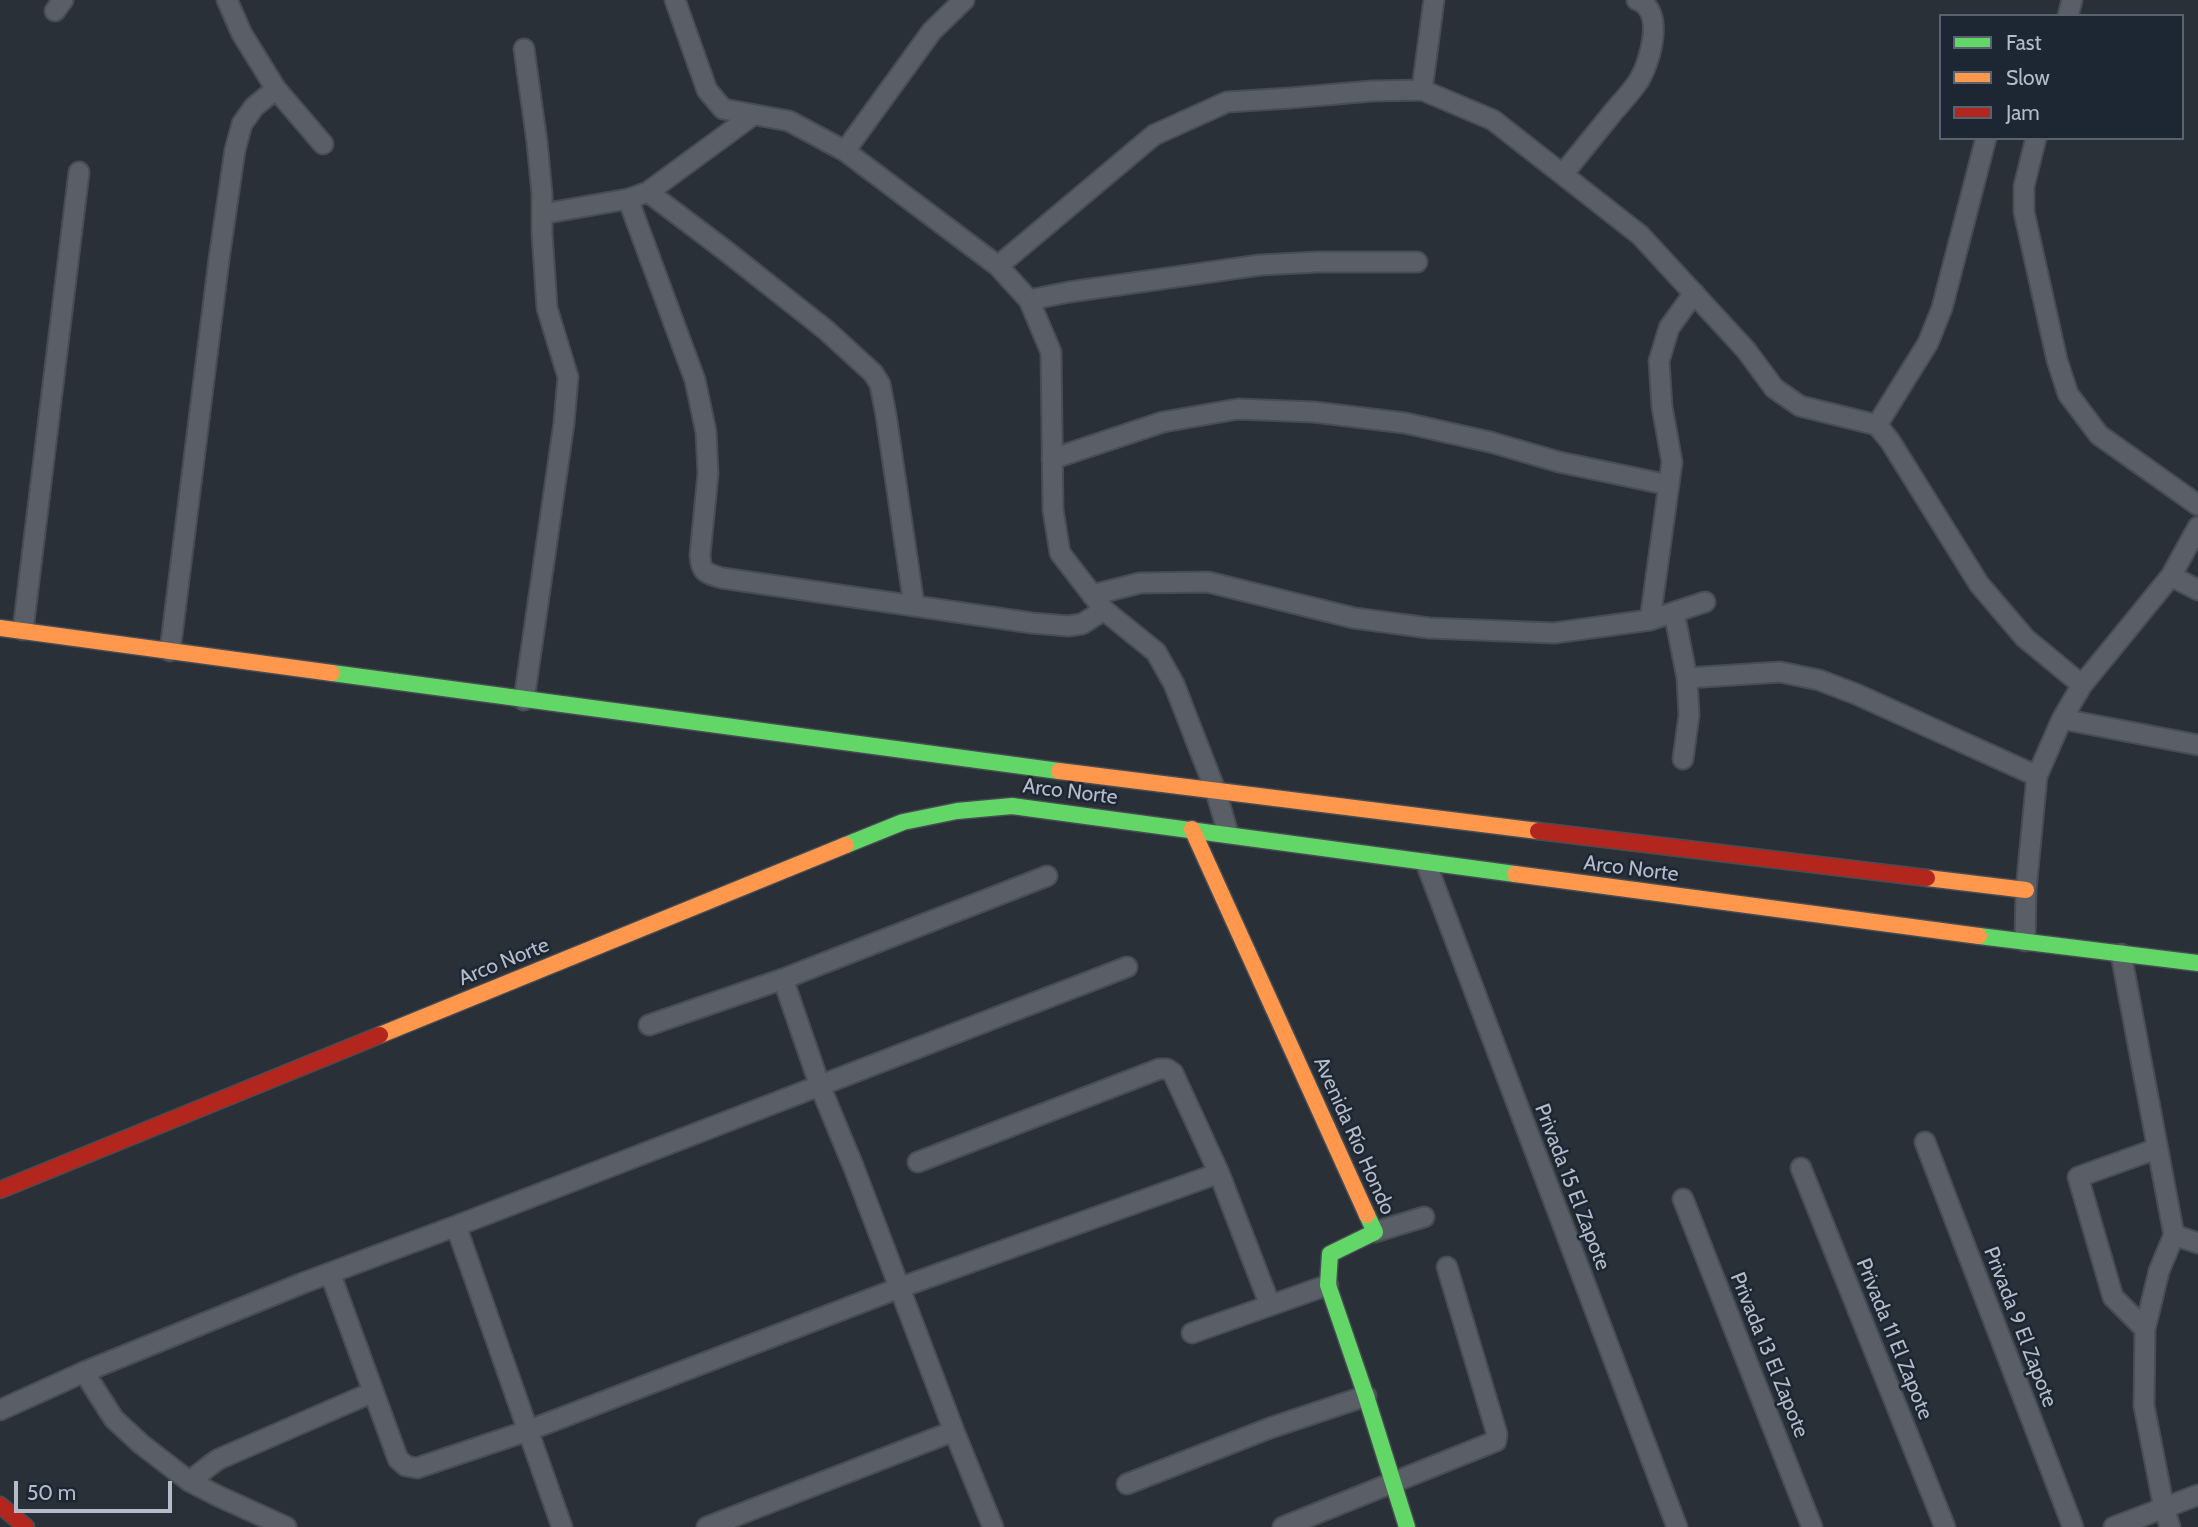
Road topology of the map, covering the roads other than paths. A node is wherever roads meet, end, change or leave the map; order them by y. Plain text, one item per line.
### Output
1 (227, 0) edge
2 (675, 0) edge
3 (964, 0) edge
4 (1434, 0) edge
5 (1637, 0) edge
6 (524, 49) dead end
7 (276, 89) junction
8 (1422, 90) junction
9 (753, 115) junction
10 (1985, 140) edge
11 (2036, 140) edge
12 (323, 144) dead end
13 (845, 151) junction
14 (79, 172) dead end
15 (1563, 174) junction
16 (648, 192) junction
17 (628, 199) junction
18 (542, 214) junction
19 (1417, 262) dead end
20 (998, 266) junction
21 (1694, 293) junction
22 (1029, 300) junction
23 (1877, 425) junction
24 (1052, 459) junction
25 (1669, 485) junction
26 (2198, 505) edge
27 (2198, 527) edge
28 (2171, 576) junction
29 (2198, 590) edge
30 (1705, 602) dead end
31 (1098, 603) junction
32 (914, 605) junction
33 (1674, 612) junction
34 (1650, 620) junction
35 (0, 628) edge
36 (23, 630) junction
37 (170, 651) junction
38 (1687, 678) junction
39 (2082, 685) junction
40 (524, 699) junction
41 (2062, 719) junction
42 (2198, 745) edge
43 (1682, 759) dead end
44 (2037, 776) junction
45 (1216, 792) junction
46 (1192, 829) junction
47 (1228, 833) junction
48 (1426, 863) junction
49 (1047, 876) dead end
50 (2026, 890) junction
51 (2025, 941) junction
52 (2121, 954) junction
53 (2198, 963) edge
54 (1127, 967) dead end
55 (783, 979) junction
56 (649, 1025) dead end
57 (820, 1086) junction
58 (1924, 1143) dead end
59 (2156, 1149) junction
60 (918, 1162) dead end
61 (1801, 1168) dead end
62 (1219, 1173) junction
63 (0, 1190) edge
64 (1683, 1199) dead end
65 (1424, 1217) dead end
66 (456, 1226) junction
67 (1375, 1233) junction
68 (2174, 1235) junction
69 (2198, 1243) edge
70 (1447, 1267) dead end
71 (330, 1273) junction
72 (1328, 1285) junction
73 (899, 1288) junction
74 (1270, 1305) junction
75 (2145, 1329) junction
76 (1192, 1333) dead end
77 (83, 1372) junction
78 (373, 1392) junction
79 (1366, 1395) junction
80 (0, 1410) edge
81 (527, 1431) junction
82 (954, 1431) junction
83 (189, 1481) junction
84 (1126, 1484) dead end
85 (1392, 1484) junction
86 (2198, 1495) edge
87 (0, 1505) edge
88 (2164, 1507) junction
89 (26, 1527) edge
90 (286, 1527) edge
91 (562, 1527) edge
92 (707, 1527) edge
93 (993, 1527) edge
94 (1283, 1527) edge
95 (1407, 1527) edge
96 (1677, 1527) edge
97 (1812, 1527) edge
98 (1945, 1527) edge
99 (2073, 1527) edge
100 (2114, 1527) edge
101 (2170, 1527) edge

1 - 7 street
2 - 9 street
3 - 13 street
4 - 8 street
5 - 15 street
6 - 18 street
7 - 12 street
7 - 37 street
8 - 15 street
8 - 20 street
9 - 13 street
9 - 16 street
10 - 23 street
11 - 26 street
13 - 20 street
14 - 36 street
15 - 21 street
16 - 17 street
16 - 32 street
17 - 18 street
17 - 32 street
18 - 40 street
19 - 22 street
20 - 22 street
21 - 23 street
21 - 25 street
22 - 24 street
23 - 39 street
24 - 25 street
24 - 31 street
25 - 34 street
27 - 28 street
28 - 29 street
28 - 39 street
30 - 33 street
31 - 32 street
31 - 34 street
31 - 45 street
33 - 34 street
33 - 38 street
35 - 36 main road
36 - 37 main road
37 - 40 main road
38 - 43 street
38 - 44 street
39 - 41 street
40 - 45 main road
41 - 42 street
41 - 44 street
44 - 50 street
45 - 47 street
45 - 50 main road
46 - 47 main road, Arco Norte
46 - 63 main road, Arco Norte
46 - 67 main road, Avenida Río Hondo
47 - 48 main road, Arco Norte
48 - 51 main road, Arco Norte
48 - 96 street, Privada 15 El Zapote
49 - 55 street
50 - 51 street
51 - 52 main road, Arco Norte
52 - 53 main road, Arco Norte
52 - 59 street
54 - 57 street
55 - 56 street
55 - 57 street
57 - 66 street
57 - 73 street
58 - 99 street, Privada 9 El Zapote
59 - 68 street
59 - 75 street
60 - 62 street
61 - 98 street, Privada 11 El Zapote
62 - 73 street
62 - 74 street
64 - 97 street, Privada 13 El Zapote
65 - 67 street
66 - 71 street
66 - 81 street
67 - 72 main road, Avenida Río Hondo
68 - 69 street
68 - 75 street
70 - 85 street
71 - 77 street
71 - 78 street
72 - 74 street
72 - 79 main road, Avenida Río Hondo
73 - 81 street
73 - 82 street
74 - 76 street
75 - 88 street
77 - 80 street
77 - 83 street
78 - 81 street
78 - 83 street
79 - 84 street
79 - 85 main road, Avenida Río Hondo
81 - 91 street
82 - 92 street
82 - 93 street
83 - 90 street
85 - 94 street
85 - 95 main road, Avenida Río Hondo
86 - 88 street
87 - 89 main road
88 - 100 street
88 - 101 street

